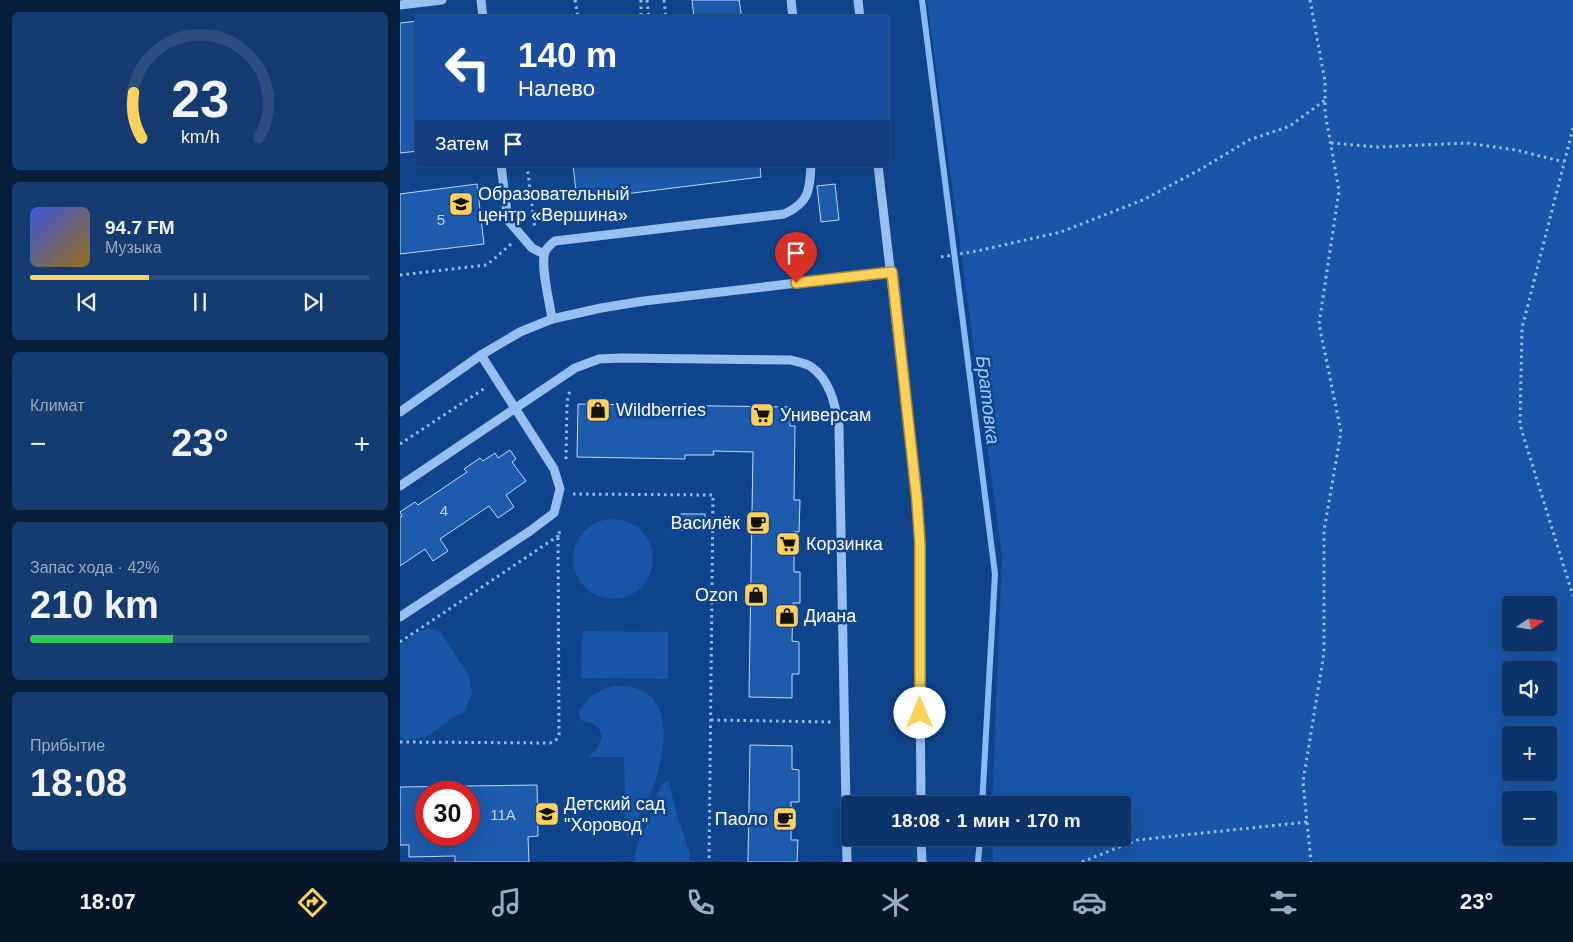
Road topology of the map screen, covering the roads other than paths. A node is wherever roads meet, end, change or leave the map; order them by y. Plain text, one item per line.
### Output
1 (442, 0) edge
2 (481, 0) edge
3 (791, 0) edge
4 (858, 0) edge
5 (400, 5) edge
6 (483, 15) edge
7 (793, 15) edge
8 (860, 15) edge
9 (501, 167) edge
10 (811, 167) edge
11 (878, 167) edge
12 (542, 252) junction
13 (892, 272) junction
14 (552, 319) junction
15 (481, 355) junction
16 (515, 408) junction
17 (400, 412) edge
18 (400, 486) edge
19 (400, 617) edge
20 (921, 796) edge
21 (922, 846) edge
22 (847, 862) edge
23 (922, 862) edge

1 - 5 street
2 - 6 street
3 - 7 street
4 - 8 street
9 - 12 street
10 - 12 street
11 - 13 street
12 - 14 street
13 - 14 street
13 - 20 street
14 - 15 street
15 - 16 street
15 - 17 street
16 - 18 street
16 - 19 street
16 - 22 street
21 - 23 street

